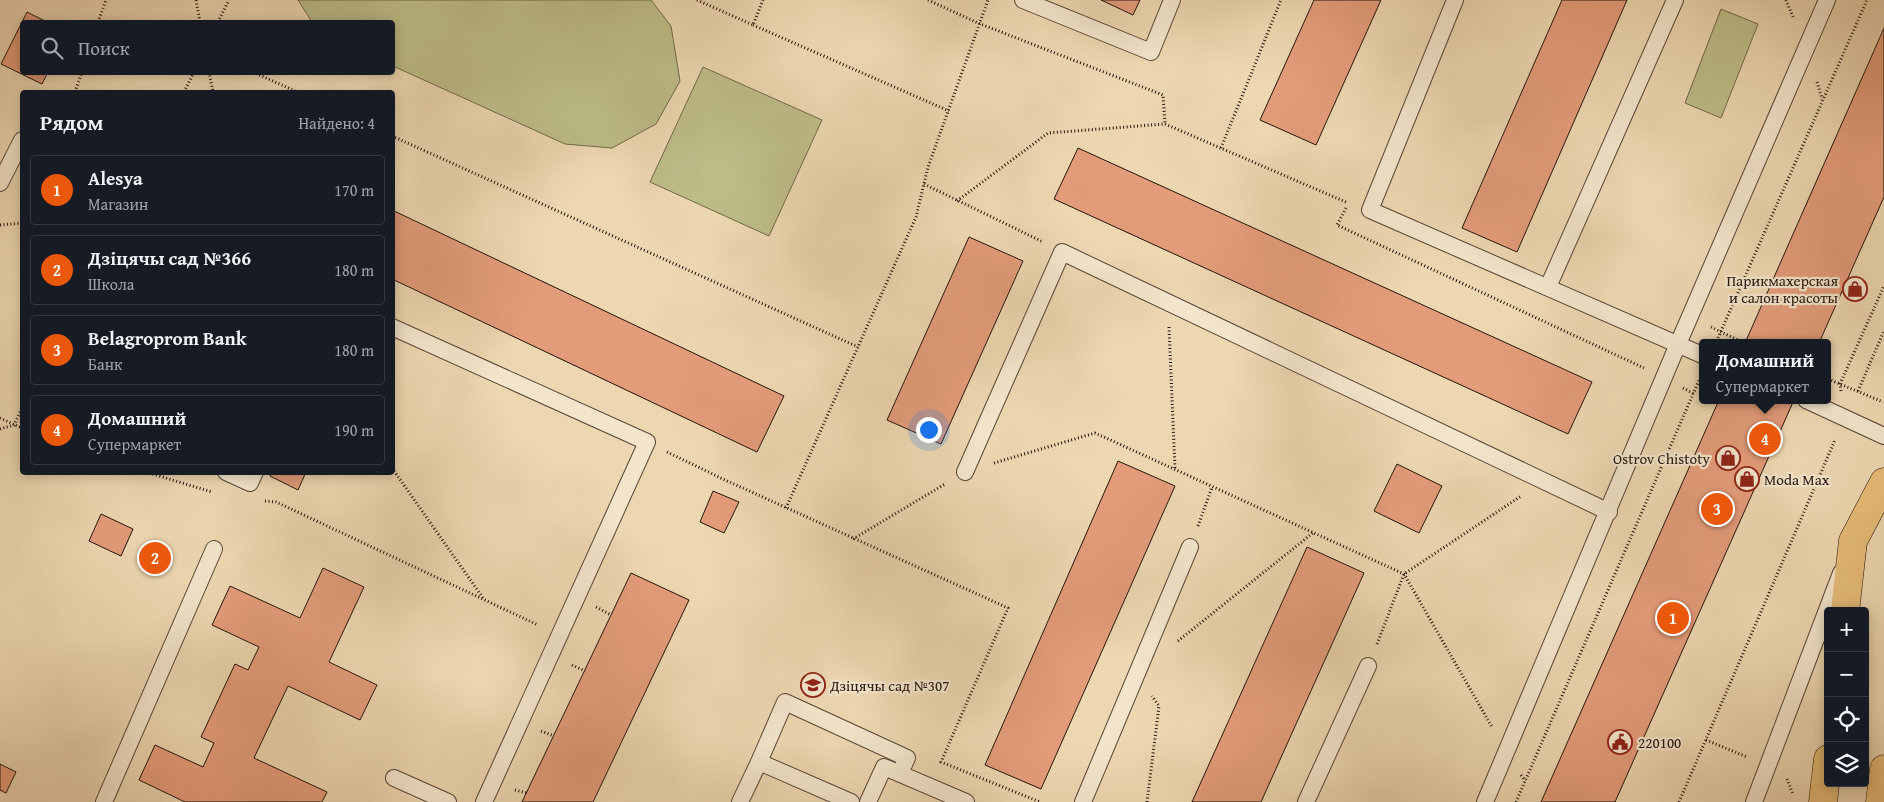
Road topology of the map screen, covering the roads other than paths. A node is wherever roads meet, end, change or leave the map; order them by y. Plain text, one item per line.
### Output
1 (1023, 0) edge
2 (1172, 0) edge
3 (1455, 0) edge
4 (1675, 0) edge
5 (1827, 0) edge
6 (20, 144) edge
7 (0, 183) edge
8 (1548, 287) junction
9 (395, 328) edge
10 (1678, 344) junction
11 (1699, 354) edge
12 (1815, 404) edge
13 (1884, 436) edge
14 (965, 472) road end
15 (233, 475) edge
16 (254, 475) edge
17 (1884, 482) edge
18 (1609, 512) junction
19 (1854, 540) junction
20 (1190, 548) road end
21 (214, 549) dead end
22 (1846, 607) edge
23 (1368, 666) road end
24 (759, 762) junction
25 (1884, 769) edge
26 (900, 773) junction
27 (394, 778) dead end
28 (1825, 787) edge
29 (104, 802) edge
30 (448, 802) edge
31 (484, 802) edge
32 (740, 802) edge
33 (851, 802) edge
34 (868, 802) edge
35 (966, 802) edge
36 (1083, 802) edge
37 (1306, 802) edge
38 (1485, 802) edge
39 (1754, 802) edge
40 (1823, 802) edge
41 (1880, 802) edge

1 - 2 lane
3 - 8 lane
4 - 8 lane
5 - 10 lane
6 - 7 lane
8 - 10 lane
9 - 31 lane
10 - 11 lane
10 - 18 lane
12 - 13 lane
14 - 18 lane
15 - 16 lane
17 - 19 main road
18 - 38 lane
19 - 22 main road
19 - 39 lane
20 - 36 lane
21 - 29 lane
23 - 37 lane
24 - 26 lane
24 - 32 lane
24 - 33 lane
25 - 41 main road
26 - 34 lane
26 - 35 lane
27 - 30 lane
28 - 40 main road

